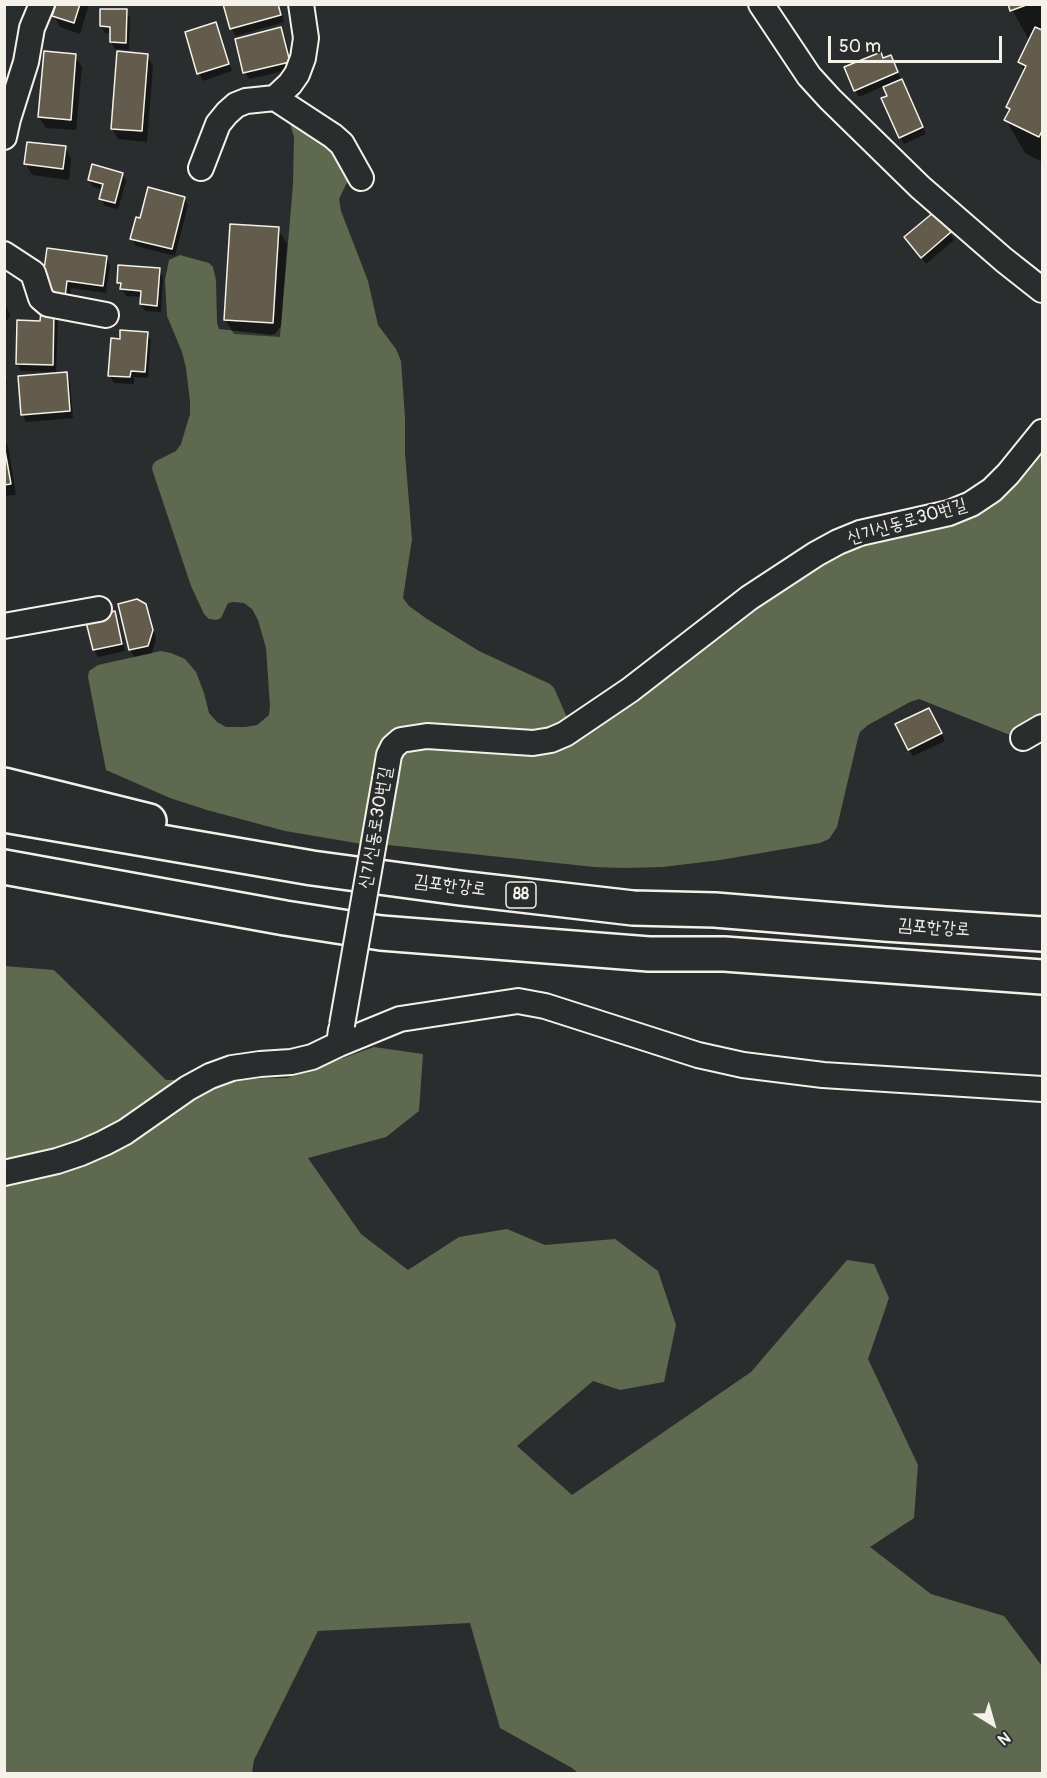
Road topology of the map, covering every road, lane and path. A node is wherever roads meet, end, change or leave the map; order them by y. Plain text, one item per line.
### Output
1 (42, 4) edge
2 (301, 4) edge
3 (761, 4) edge
4 (275, 98) junction
5 (4, 137) edge
6 (201, 168) dead end
7 (361, 178) dead end
8 (4, 254) edge
9 (1042, 290) edge
10 (106, 315) dead end
11 (1042, 432) edge
12 (99, 609) dead end
13 (4, 626) edge
14 (4, 785) edge
15 (4, 815) edge
16 (4, 867) edge
17 (312, 868) junction
18 (4, 889) edge
19 (122, 889) junction
20 (1042, 934) edge
21 (1042, 977) edge
22 (340, 1034) junction
23 (1042, 1089) edge
24 (4, 1173) edge

1 - 5 lane
2 - 4 lane
3 - 9 lane
4 - 6 lane
4 - 7 lane
8 - 10 lane
11 - 22 lane, 신기신동로30번길, bridge
12 - 13 lane
14 - 17 highway
15 - 17 highway, 김포한강로 / 88
16 - 19 highway
17 - 20 highway, 김포한강로 / 88
18 - 19 highway
19 - 21 highway
22 - 23 lane
22 - 24 lane

